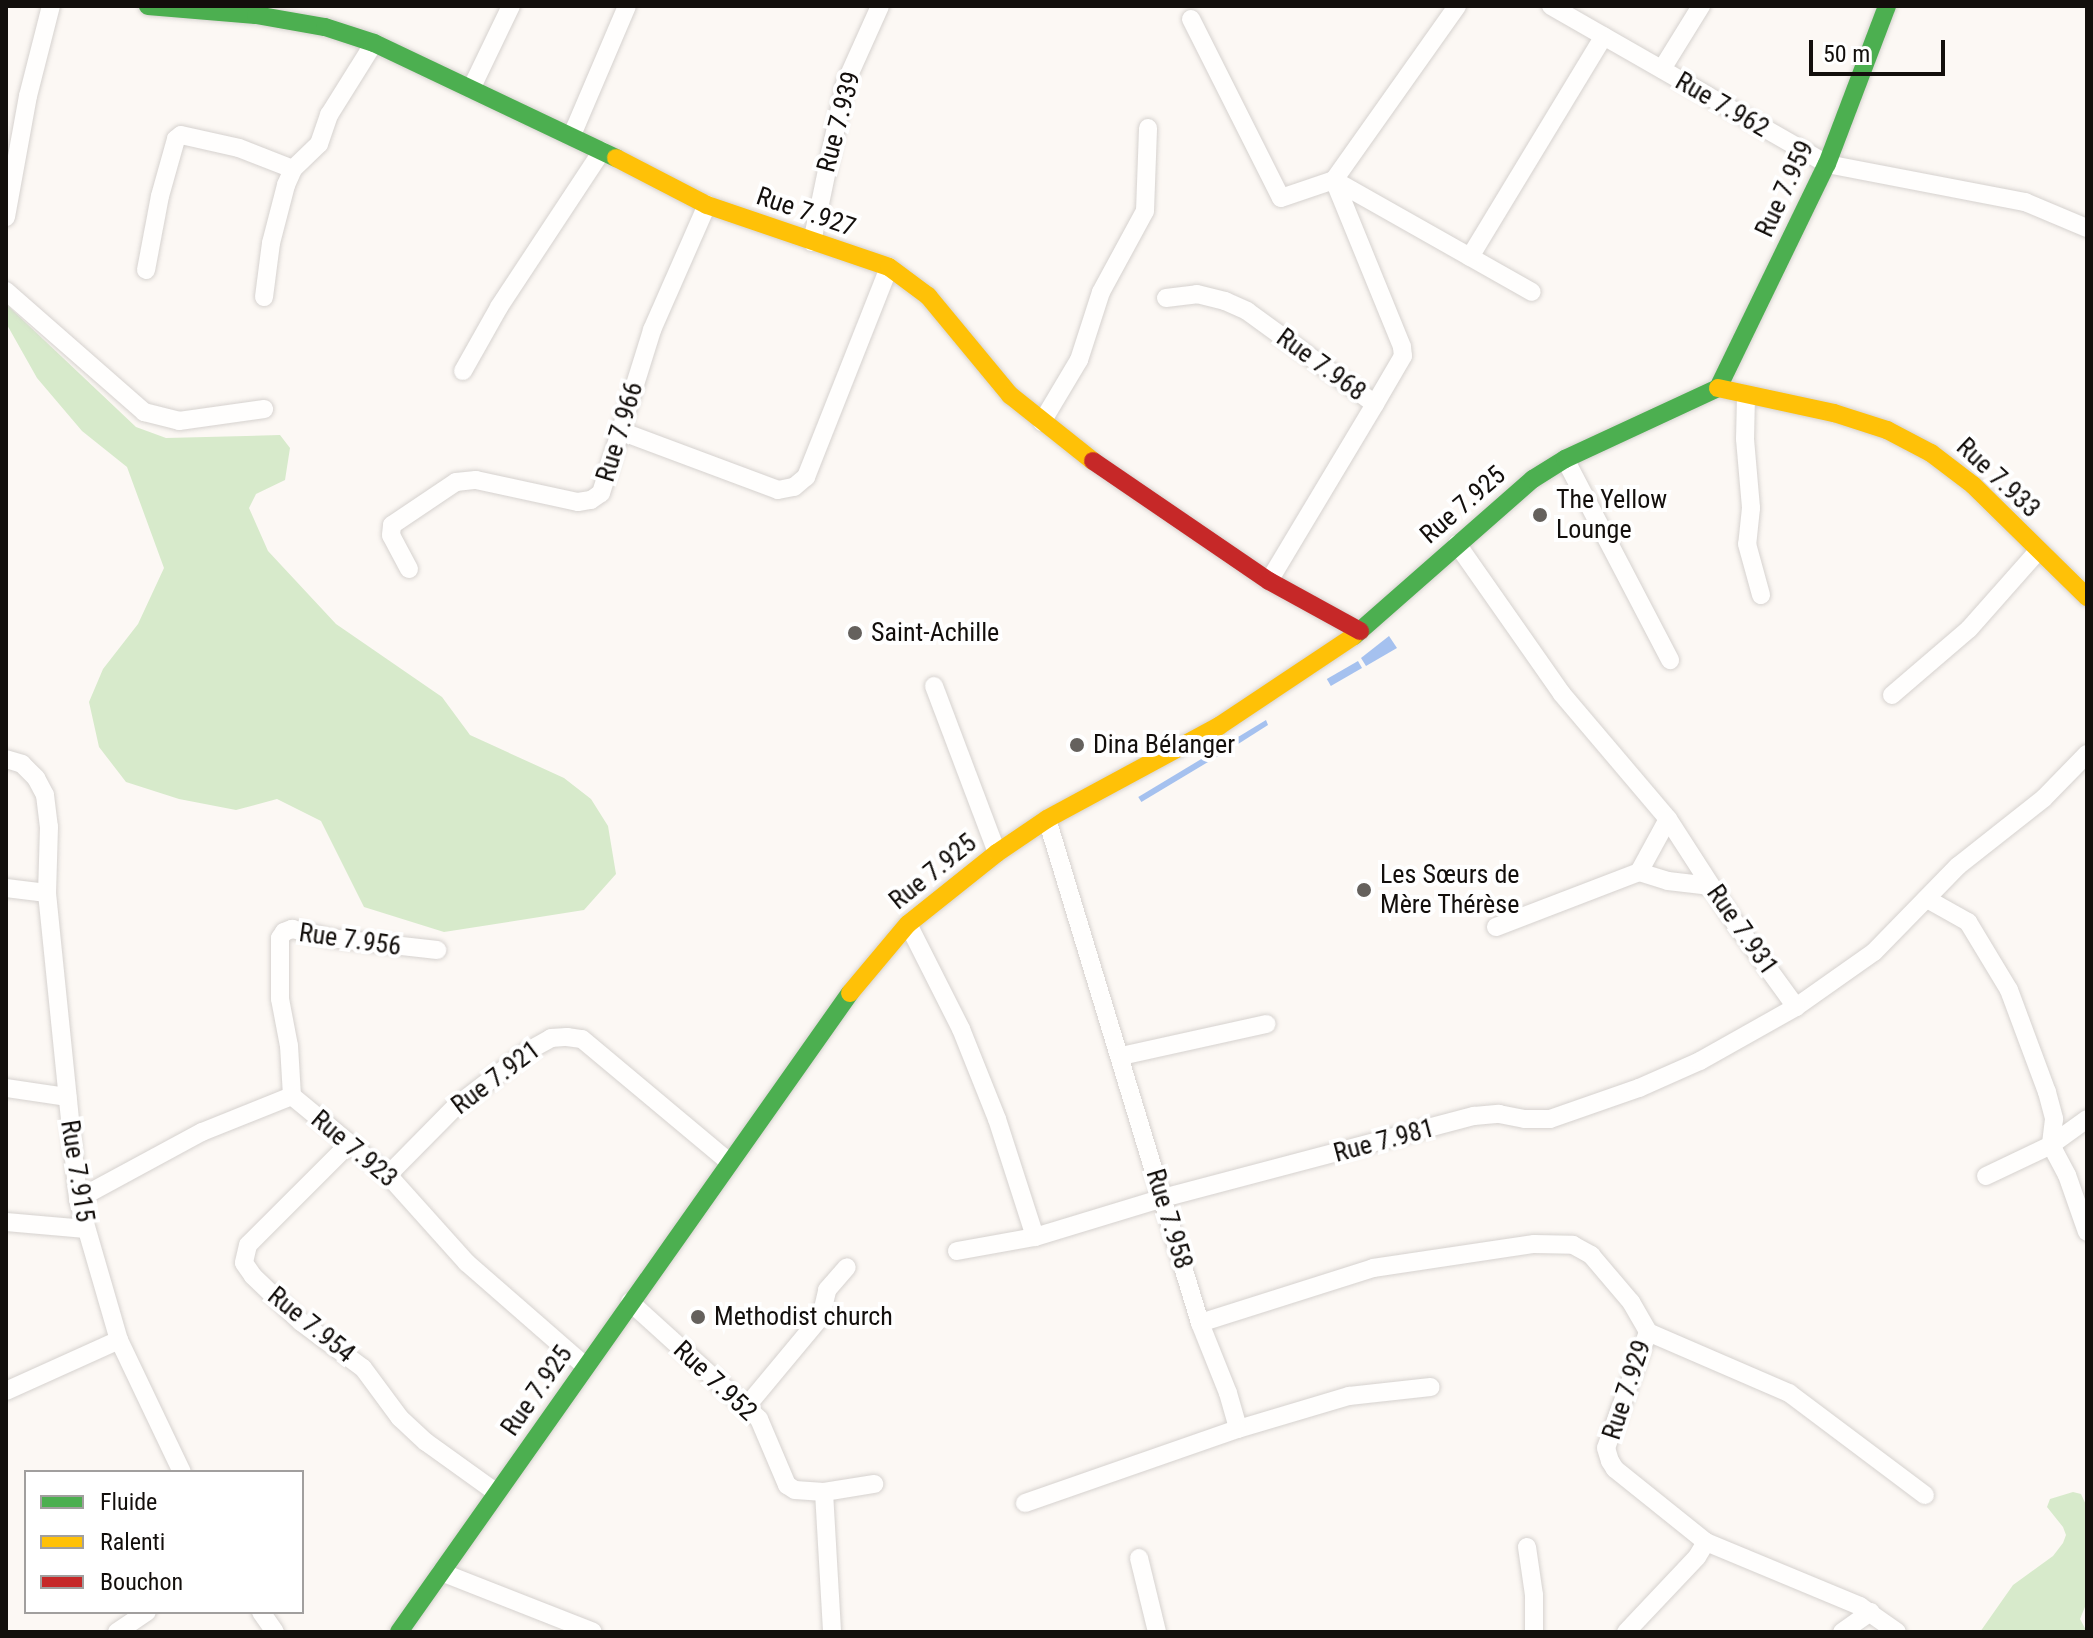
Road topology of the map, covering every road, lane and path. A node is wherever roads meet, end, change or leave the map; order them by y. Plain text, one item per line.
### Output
1 (51, 6) edge
2 (148, 6) edge
3 (511, 6) edge
4 (627, 6) edge
5 (880, 6) edge
6 (1457, 6) edge
7 (1551, 6) edge
8 (1701, 6) edge
9 (1887, 6) edge
10 (258, 11) edge
11 (1191, 19) dead end
12 (1604, 36) junction
13 (374, 43) junction
14 (1662, 69) junction
15 (471, 89) junction
16 (1148, 128) dead end
17 (572, 135) junction
18 (602, 151) junction
19 (1827, 164) junction
20 (293, 169) junction
21 (1334, 180) junction
22 (707, 205) junction
23 (6, 217) edge
24 (2087, 228) edge
25 (812, 242) junction
26 (1470, 257) junction
27 (889, 267) junction
28 (146, 270) dead end
29 (6, 291) edge
30 (1532, 292) dead end
31 (264, 297) dead end
32 (1166, 298) dead end
33 (463, 371) dead end
34 (1718, 388) junction
35 (1746, 396) junction
36 (1375, 404) junction
37 (264, 409) dead end
38 (1042, 422) junction
39 (623, 432) junction
40 (1565, 459) junction
41 (1457, 544) junction
42 (2038, 551) junction
43 (409, 569) dead end
44 (1269, 581) junction
45 (1761, 595) dead end
46 (2087, 597) edge
47 (1360, 631) junction
48 (1670, 660) dead end
49 (934, 686) dead end
50 (1892, 695) dead end
51 (2087, 754) edge
52 (6, 759) edge
53 (1047, 819) junction
54 (1668, 819) junction
55 (997, 853) junction
56 (1639, 872) junction
57 (1711, 886) junction
58 (6, 888) edge
59 (47, 893) junction
60 (1927, 899) junction
61 (908, 924) junction
62 (1496, 927) dead end
63 (437, 950) dead end
64 (1796, 1007) junction
65 (1267, 1024) dead end
66 (1121, 1056) junction
67 (6, 1088) edge
68 (292, 1096) junction
69 (67, 1097) junction
70 (2087, 1119) edge
71 (348, 1145) junction
72 (2051, 1145) junction
73 (728, 1161) junction
74 (388, 1175) junction
75 (1986, 1176) dead end
76 (1163, 1198) junction
77 (78, 1199) junction
78 (6, 1222) edge
79 (86, 1229) junction
80 (2087, 1232) edge
81 (1035, 1237) junction
82 (957, 1251) dead end
83 (847, 1267) dead end
84 (630, 1302) junction
85 (1200, 1323) junction
86 (1648, 1332) junction
87 (119, 1340) junction
88 (585, 1366) junction
89 (1431, 1387) dead end
90 (6, 1391) edge
91 (746, 1407) junction
92 (1238, 1429) junction
93 (181, 1470) edge
94 (874, 1484) dead end
95 (824, 1492) junction
96 (497, 1493) junction
97 (1925, 1495) dead end
98 (1025, 1503) dead end
99 (1706, 1542) junction
100 (1527, 1547) dead end
101 (1139, 1558) dead end
102 (441, 1572) junction
103 (1871, 1612) junction
104 (144, 1614) edge
105 (262, 1614) edge
106 (117, 1632) edge
107 (275, 1632) edge
108 (399, 1632) edge
109 (593, 1632) edge
110 (832, 1632) edge
111 (1157, 1632) edge
112 (1534, 1632) edge
113 (1626, 1632) edge
114 (1842, 1632) edge
115 (1897, 1632) edge

1 - 23 street
2 - 10 street, Rue 7.927
3 - 15 street
4 - 17 street
5 - 25 street, Rue 7.939
6 - 21 street
7 - 12 street, Rue 7.962
8 - 14 street
9 - 19 street, Rue 7.959
10 - 13 street, Rue 7.927
11 - 21 street
12 - 14 street, Rue 7.962
12 - 26 street
13 - 15 street, Rue 7.927
13 - 20 street
14 - 19 street, Rue 7.962
15 - 17 street, Rue 7.927
16 - 38 street
17 - 18 street, Rue 7.927
18 - 22 street, Rue 7.927
18 - 33 street
19 - 24 street, Rue 7.962
19 - 34 street, Rue 7.959
20 - 28 street
20 - 31 street
21 - 26 street
21 - 36 street
22 - 25 street, Rue 7.927
22 - 39 street, Rue 7.966
25 - 27 street, Rue 7.927
26 - 30 street
27 - 38 street, Rue 7.927
27 - 39 street
29 - 37 street
32 - 36 street, Rue 7.968
34 - 35 street, Rue 7.933
34 - 40 street, Rue 7.925
35 - 42 street, Rue 7.933
35 - 45 street
36 - 44 street, Rue 7.968
38 - 44 street, Rue 7.927
39 - 43 street, Rue 7.966
40 - 41 street, Rue 7.925
40 - 48 street
41 - 47 street, Rue 7.925
41 - 54 street, Rue 7.931
42 - 46 street, Rue 7.933
42 - 50 street
44 - 47 street, Rue 7.927
47 - 53 street, Rue 7.925
49 - 55 street
51 - 60 street
52 - 59 street, Rue 7.915
53 - 55 street, Rue 7.925
53 - 66 street, Rue 7.958
54 - 56 street
54 - 57 street, Rue 7.931
55 - 61 street, Rue 7.925
56 - 57 street
56 - 62 street
57 - 64 street, Rue 7.931
58 - 59 street
59 - 69 street, Rue 7.915
60 - 64 street
60 - 72 street
61 - 73 street, Rue 7.925
61 - 81 street
63 - 68 street, Rue 7.956
64 - 76 street, Rue 7.981
65 - 66 street
66 - 76 street, Rue 7.958
67 - 69 street
68 - 71 street, Rue 7.923
68 - 77 street, Rue 7.923
69 - 77 street, Rue 7.915
70 - 72 street
71 - 74 street, Rue 7.923
71 - 96 street, Rue 7.954
72 - 75 street
72 - 80 street
73 - 74 street, Rue 7.921
73 - 84 street, Rue 7.925
74 - 88 street, Rue 7.923
76 - 81 street, Rue 7.981
76 - 85 street, Rue 7.958
77 - 79 street, Rue 7.915
78 - 79 street
79 - 87 street, Rue 7.915
81 - 82 street, Rue 7.981
83 - 91 street
84 - 88 street, Rue 7.925
84 - 91 street, Rue 7.952
85 - 86 street, Rue 7.929
85 - 92 street, Rue 7.958
86 - 97 street
86 - 99 street, Rue 7.929
87 - 90 street
87 - 93 street, Rue 7.915
88 - 96 street, Rue 7.925
89 - 92 street
91 - 95 street, Rue 7.952
92 - 98 street
94 - 95 street
95 - 110 street
96 - 102 street, Rue 7.925
99 - 103 street, Rue 7.929
99 - 113 street
100 - 112 street
101 - 111 street
102 - 108 street, Rue 7.925
102 - 109 street
103 - 114 street
103 - 115 street, Rue 7.929
104 - 106 street
105 - 107 street

